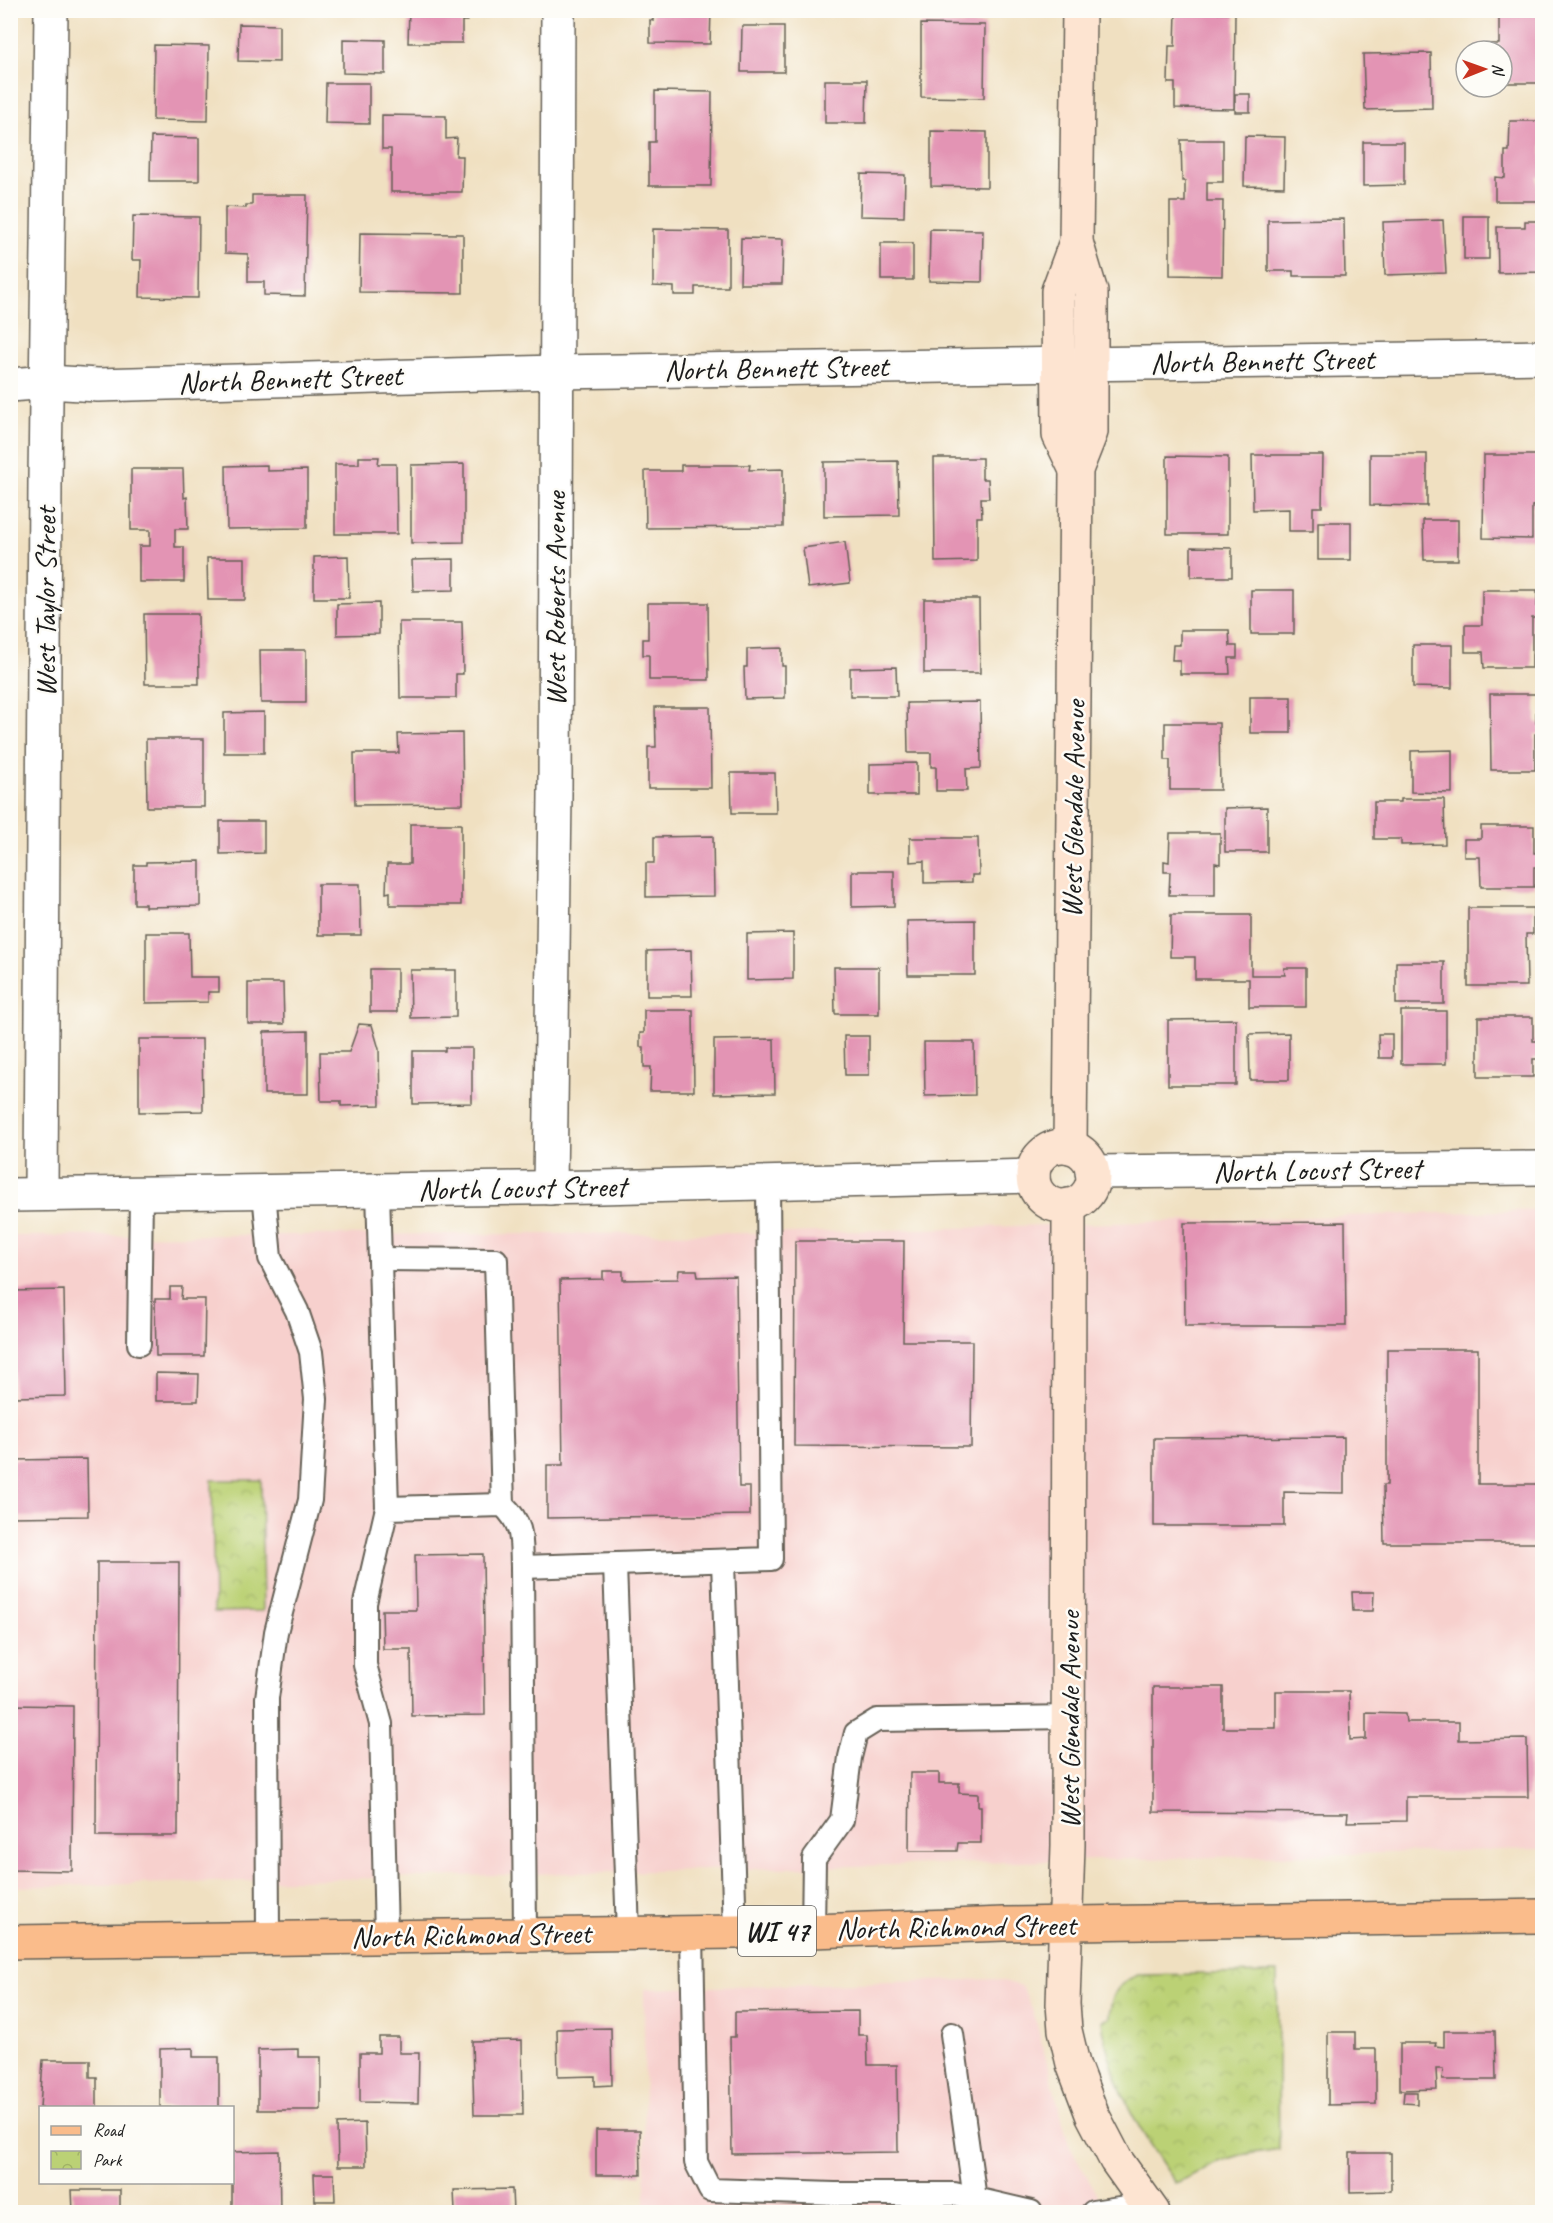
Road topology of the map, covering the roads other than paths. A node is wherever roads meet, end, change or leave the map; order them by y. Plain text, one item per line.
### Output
1 (51, 10) edge
2 (558, 10) edge
3 (1079, 10) edge
4 (1076, 242) junction
5 (1542, 357) edge
6 (1059, 363) junction
7 (1091, 364) junction
8 (555, 372) junction
9 (48, 382) junction
10 (10, 385) edge
11 (1076, 470) junction
12 (1070, 1147) junction
13 (1542, 1168) edge
14 (1092, 1172) junction
15 (1033, 1176) junction
16 (768, 1184) junction
17 (550, 1188) junction
18 (378, 1190) junction
19 (264, 1192) junction
20 (141, 1194) junction
21 (26, 1195) edge
22 (1069, 1205) junction
23 (380, 1259) junction
24 (139, 1344) dead end
25 (503, 1505) junction
26 (387, 1508) junction
27 (723, 1561) junction
28 (615, 1565) junction
29 (522, 1566) junction
30 (1069, 1717) junction
31 (1542, 1916) edge
32 (1065, 1924) junction
33 (813, 1931) junction
34 (692, 1932) junction
35 (735, 1932) junction
36 (628, 1933) junction
37 (525, 1934) junction
38 (386, 1936) junction
39 (268, 1938) junction
40 (10, 1942) edge
41 (952, 2034) dead end
42 (975, 2199) junction
43 (1150, 2208) edge
44 (1031, 2212) edge
45 (1093, 2212) edge

1 - 9 street, West Taylor Street
2 - 8 street, West Roberts Avenue
3 - 4 street, West Glendale Avenue
4 - 6 street, West Glendale Avenue
4 - 7 street, West Glendale Avenue
5 - 7 street, North Bennett Street
6 - 7 street, North Bennett Street
6 - 8 street, North Bennett Street
6 - 11 street, West Glendale Avenue
7 - 11 street, West Glendale Avenue
8 - 9 street, North Bennett Street
8 - 17 street, West Roberts Avenue
9 - 10 street, North Bennett Street
9 - 21 street, West Taylor Street
11 - 12 street, West Glendale Avenue
12 - 14 street
12 - 15 street
13 - 14 street, North Locust Street
14 - 22 street
15 - 16 street, North Locust Street
15 - 22 street
16 - 17 street, North Locust Street
16 - 27 lane
17 - 18 street, North Locust Street
18 - 19 street, North Locust Street
18 - 23 lane
19 - 20 street, North Locust Street
19 - 39 lane
20 - 21 street, North Locust Street
20 - 24 lane
22 - 30 street, West Glendale Avenue
23 - 25 lane
23 - 26 lane
25 - 26 lane
25 - 29 lane
26 - 38 lane
27 - 28 lane
27 - 35 lane
28 - 29 lane
28 - 36 lane
29 - 37 lane
30 - 32 street, West Glendale Avenue
30 - 33 lane
31 - 32 main road, North Richmond Street / WI 47
32 - 33 main road, North Richmond Street / WI 47
32 - 43 street, West Glendale Avenue
33 - 35 main road, North Richmond Street / WI 47
34 - 35 main road, North Richmond Street / WI 47
34 - 36 main road, North Richmond Street / WI 47
34 - 42 lane
36 - 37 main road, North Richmond Street / WI 47
37 - 38 main road, North Richmond Street / WI 47
38 - 39 main road, North Richmond Street / WI 47
39 - 40 main road, North Richmond Street / WI 47
41 - 42 lane
42 - 44 lane
43 - 45 lane

